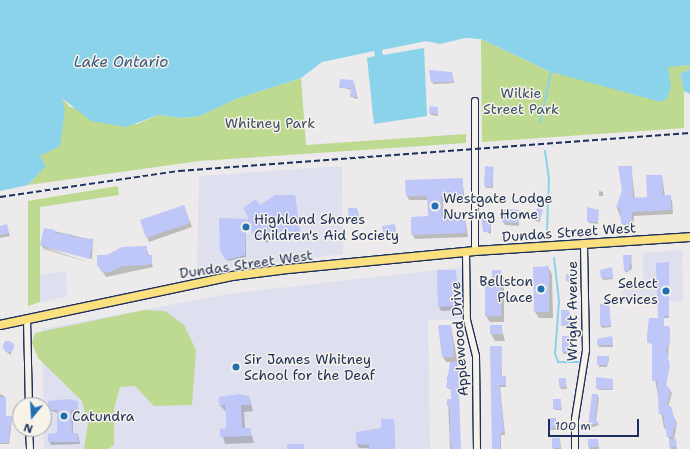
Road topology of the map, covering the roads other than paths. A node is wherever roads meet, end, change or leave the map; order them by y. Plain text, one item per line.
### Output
1 (475, 101) dead end
2 (690, 237) edge
3 (584, 244) junction
4 (475, 251) junction
5 (466, 252) junction
6 (27, 318) junction
7 (0, 325) edge
8 (29, 397) edge
9 (29, 437) edge
10 (30, 449) edge
11 (477, 449) edge
12 (575, 449) edge

1 - 4 street
2 - 3 main road, Dundas Street West
3 - 4 main road, Dundas Street West
3 - 12 street, Wright Avenue
4 - 5 main road, Dundas Street West
5 - 6 main road, Dundas Street West
5 - 11 street, Applewood Drive
6 - 7 main road, Dundas Street West
6 - 8 street
9 - 10 street

